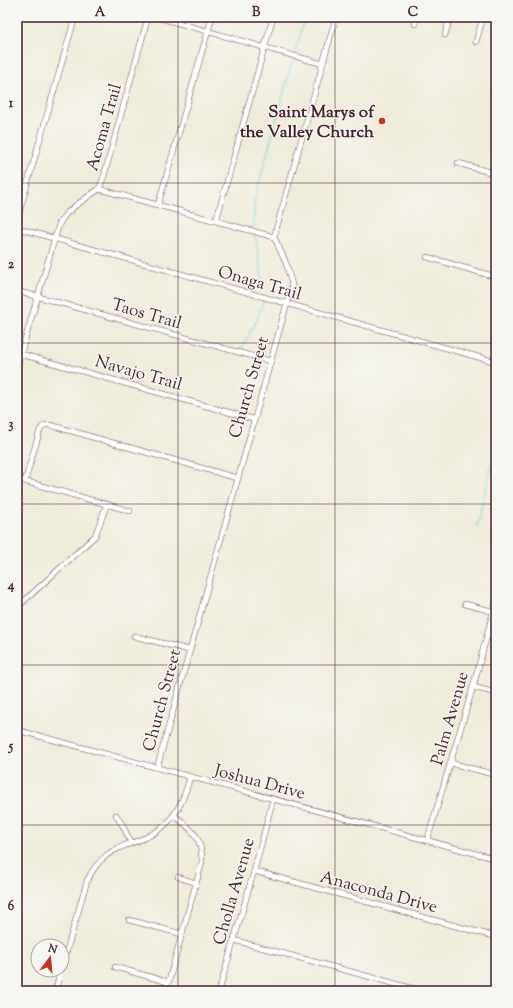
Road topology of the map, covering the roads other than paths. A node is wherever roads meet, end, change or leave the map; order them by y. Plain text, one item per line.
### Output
1 (75, 17) edge
2 (148, 17) edge
3 (156, 17) edge
4 (212, 17) edge
5 (273, 17) edge
6 (336, 17) edge
7 (417, 17) edge
8 (450, 17) edge
9 (483, 17) edge
10 (415, 24) dead end
11 (208, 32) junction
12 (445, 35) dead end
13 (476, 42) dead end
14 (265, 48) junction
15 (323, 64) junction
16 (458, 163) dead end
17 (496, 174) edge
18 (99, 189) junction
19 (158, 205) junction
20 (17, 220) edge
21 (216, 221) junction
22 (17, 228) edge
23 (274, 237) junction
24 (54, 239) junction
25 (427, 257) dead end
26 (496, 277) edge
27 (17, 291) edge
28 (37, 297) junction
29 (286, 304) junction
30 (19, 353) edge
31 (270, 362) junction
32 (496, 362) edge
33 (17, 366) edge
34 (253, 419) junction
35 (237, 478) junction
36 (17, 479) edge
37 (26, 481) junction
38 (107, 504) junction
39 (130, 511) dead end
40 (17, 602) edge
41 (496, 602) edge
42 (465, 604) dead end
43 (495, 612) edge
44 (134, 636) dead end
45 (189, 650) junction
46 (473, 687) junction
47 (496, 693) edge
48 (17, 730) edge
49 (451, 763) junction
50 (157, 768) junction
51 (496, 775) edge
52 (190, 777) junction
53 (273, 799) junction
54 (116, 815) dead end
55 (174, 815) junction
56 (427, 841) junction
57 (131, 843) junction
58 (496, 859) edge
59 (254, 871) junction
60 (178, 878) dead end
61 (196, 883) junction
62 (129, 920) dead end
63 (182, 934) junction
64 (496, 937) edge
65 (70, 939) edge
66 (234, 940) junction
67 (115, 967) dead end
68 (59, 978) edge
69 (168, 982) junction
70 (55, 991) edge
71 (166, 991) edge
72 (218, 991) edge
73 (422, 991) edge

1 - 20 street
2 - 18 street, Acoma Trail
3 - 11 street
4 - 11 street
5 - 14 street
6 - 15 street
7 - 10 street
8 - 12 street
9 - 13 street
11 - 14 street
11 - 19 street
14 - 15 street
14 - 21 street
15 - 23 street
16 - 17 street
18 - 19 street
18 - 24 street, Acoma Trail
19 - 21 street
21 - 23 street
22 - 24 street, Onaga Trail
23 - 29 street, Church Street
24 - 28 street, Acoma Trail
24 - 29 street, Onaga Trail
25 - 26 street
27 - 28 street, Taos Trail
28 - 30 street, Acoma Trail
28 - 31 street, Taos Trail
29 - 31 street, Church Street
29 - 32 street, Onaga Trail
30 - 33 street, Acoma Trail
30 - 34 street, Navajo Trail
31 - 34 street, Church Street
34 - 35 street, Church Street
35 - 37 street
35 - 45 street, Church Street
36 - 37 street
37 - 38 street
38 - 39 street
38 - 40 street
41 - 43 street, Palm Avenue
42 - 43 street
43 - 46 street, Palm Avenue
44 - 45 street
45 - 50 street, Church Street
46 - 47 street
46 - 49 street, Palm Avenue
48 - 50 street, Joshua Drive
49 - 51 street
49 - 56 street, Palm Avenue
50 - 52 street, Joshua Drive
52 - 53 street, Joshua Drive
52 - 55 street
53 - 56 street, Joshua Drive
53 - 59 street, Cholla Avenue
54 - 57 street
55 - 57 street
55 - 61 street
56 - 58 street, Joshua Drive
57 - 65 street
59 - 64 street, Anaconda Drive
59 - 66 street, Cholla Avenue
60 - 61 street
61 - 63 street
62 - 63 street
63 - 69 street
66 - 72 street, Cholla Avenue
66 - 73 street
67 - 69 street
68 - 70 street
69 - 71 street

